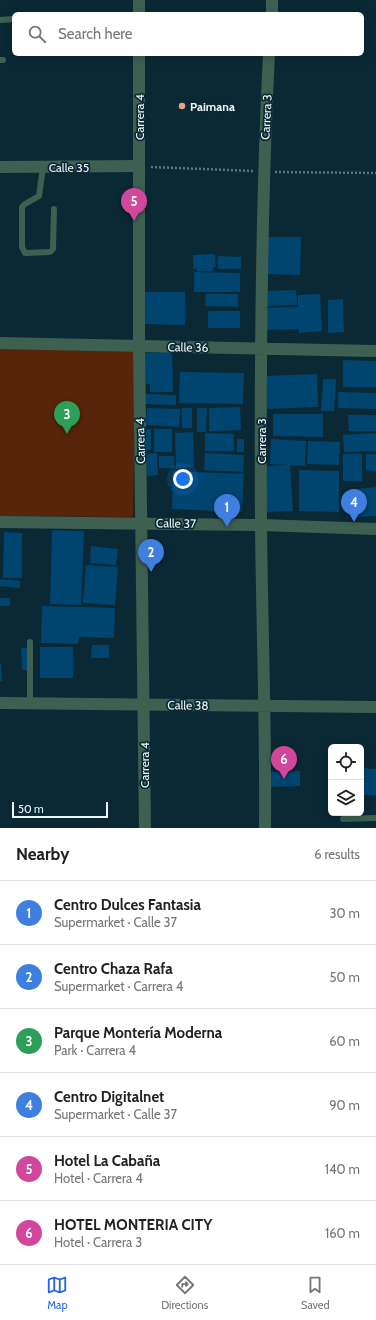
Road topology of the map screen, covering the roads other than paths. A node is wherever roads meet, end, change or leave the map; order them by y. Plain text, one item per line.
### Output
1 (139, 0) edge
2 (272, 0) edge
3 (139, 12) edge
4 (272, 12) edge
5 (12, 19) edge
6 (0, 20) edge
7 (139, 56) edge
8 (270, 56) edge
9 (138, 166) junction
10 (0, 167) edge
11 (43, 167) junction
12 (54, 209) dead end
13 (0, 343) edge
14 (139, 346) junction
15 (262, 348) junction
16 (376, 351) edge
17 (0, 522) edge
18 (141, 523) junction
19 (261, 525) junction
20 (376, 529) edge
21 (30, 642) dead end
22 (0, 703) edge
23 (30, 703) junction
24 (144, 705) junction
25 (266, 706) junction
26 (376, 707) edge
27 (376, 818) edge
28 (343, 819) dead end
29 (145, 828) edge
30 (265, 828) edge

1 - 3 street
2 - 4 street
5 - 6 lane
7 - 9 street, Carrera 4
8 - 15 street, Carrera 3
9 - 11 street, Calle 35
9 - 14 street, Carrera 4
10 - 11 street, Calle 35
11 - 12 lane
13 - 14 street, Calle 36
14 - 15 street, Calle 36
14 - 18 street, Carrera 4
15 - 16 street, Calle 36
15 - 19 street, Carrera 3
17 - 18 street, Calle 37
18 - 19 street, Calle 37
18 - 24 street, Carrera 4
19 - 20 street, Calle 37
19 - 25 street, Carrera 3
21 - 23 lane
22 - 23 street, Calle 38
23 - 24 street, Calle 38
24 - 25 street, Calle 38
24 - 29 street, Carrera 4
25 - 26 street, Calle 38
25 - 30 street, Carrera 3
27 - 28 lane

